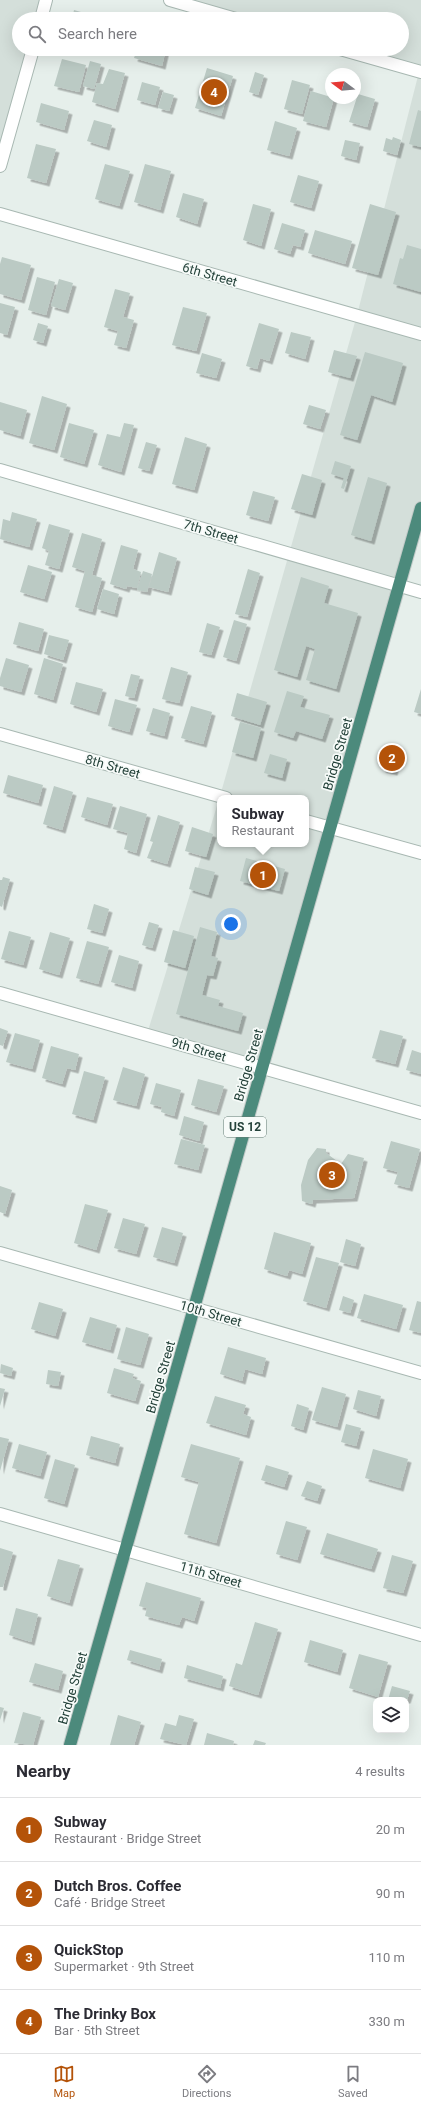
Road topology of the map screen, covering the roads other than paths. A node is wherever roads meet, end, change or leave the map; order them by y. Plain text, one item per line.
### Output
1 (46, 0) edge
2 (170, 0) edge
3 (43, 12) edge
4 (212, 12) edge
5 (31, 56) edge
6 (365, 56) edge
7 (421, 72) edge
8 (0, 166) edge
9 (0, 214) edge
10 (421, 334) edge
11 (0, 470) edge
12 (421, 508) edge
13 (398, 585) junction
14 (421, 592) edge
15 (0, 734) edge
16 (217, 795) edge
17 (309, 822) edge
18 (331, 828) junction
19 (421, 853) edge
20 (0, 993) edge
21 (262, 1067) junction
22 (421, 1113) edge
23 (0, 1253) edge
24 (194, 1308) junction
25 (421, 1373) edge
26 (0, 1514) edge
27 (126, 1550) junction
28 (421, 1635) edge
29 (70, 1745) edge

1 - 3 street
2 - 4 street
5 - 8 street
6 - 7 street
9 - 10 street, 6th Street
11 - 13 street, 7th Street
12 - 13 highway, Bridge Street / US 12
13 - 14 street, 7th Street
13 - 18 highway, Bridge Street / US 12
15 - 16 street, 8th Street
17 - 18 street
18 - 19 street
18 - 21 highway, Bridge Street / US 12
20 - 21 street, 9th Street
21 - 22 street, 9th Street
21 - 24 highway, Bridge Street / US 12
23 - 24 street, 10th Street
24 - 25 street, 10th Street
24 - 27 highway, Bridge Street / US 12
26 - 27 street, 11th Street
27 - 28 street, 11th Street
27 - 29 highway, Bridge Street / US 12

